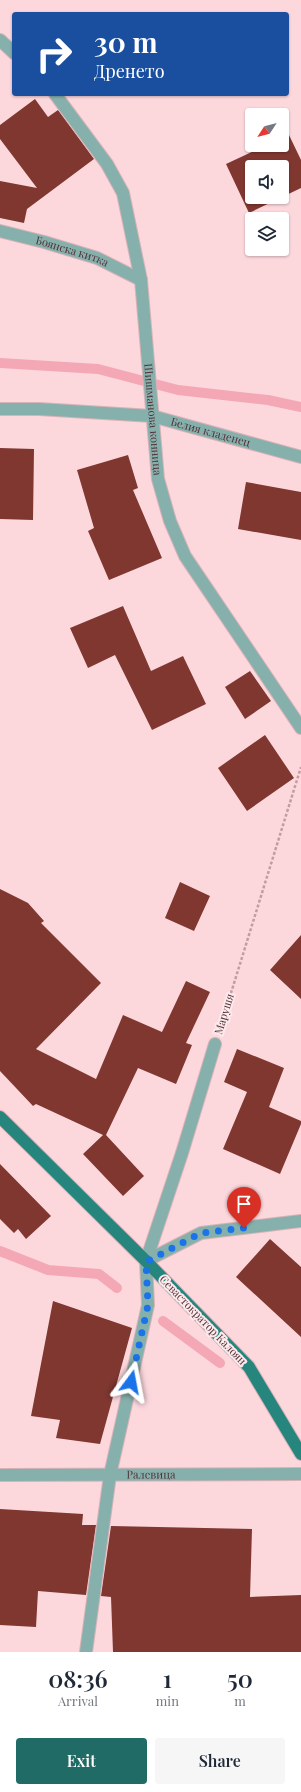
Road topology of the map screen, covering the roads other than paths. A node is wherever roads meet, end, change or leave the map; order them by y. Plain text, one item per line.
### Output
1 (0, 40) edge
2 (12, 51) edge
3 (56, 96) edge
4 (0, 231) edge
5 (141, 280) junction
6 (0, 409) edge
7 (152, 416) junction
8 (301, 457) edge
9 (301, 728) edge
10 (215, 1044) road end
11 (0, 1117) edge
12 (301, 1221) edge
13 (146, 1262) junction
14 (301, 1454) edge
15 (301, 1474) edge
16 (0, 1475) edge
17 (110, 1475) junction
18 (86, 1652) edge

1 - 2 street
3 - 5 street, Шишманова конница
4 - 5 street, Боянска китка
5 - 7 street, Шишманова конница
6 - 7 street, Белия кладенец
7 - 8 street, Белия кладенец
7 - 9 street, Шишманова конница
10 - 13 street, Марушя
11 - 13 main road, Севастократор Калоян
12 - 13 street
13 - 14 main road, Севастократор Калоян
13 - 17 street
15 - 17 street, Ралевица
16 - 17 street, Ралевица
17 - 18 street

